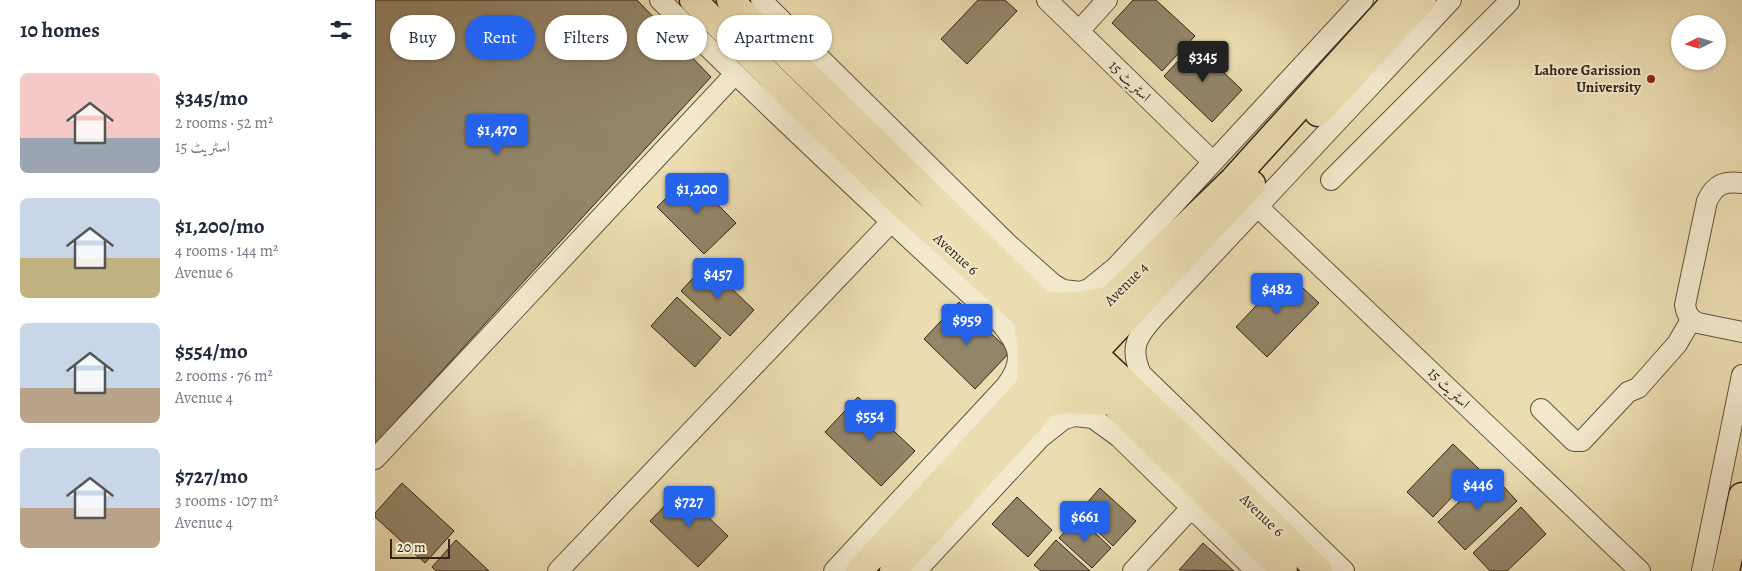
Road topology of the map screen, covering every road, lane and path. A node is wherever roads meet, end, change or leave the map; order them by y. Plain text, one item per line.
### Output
1 (660, 0) edge
2 (693, 0) edge
3 (730, 0) edge
4 (761, 0) edge
5 (1047, 0) edge
6 (1107, 0) edge
7 (1363, 0) edge
8 (1396, 0) edge
9 (1423, 0) edge
10 (1451, 0) edge
11 (1507, 0) edge
12 (1079, 30) junction
13 (735, 74) junction
14 (1213, 162) junction
15 (1331, 180) dead end
16 (1742, 183) edge
17 (1257, 206) junction
18 (891, 222) junction
19 (1123, 273) junction
20 (1022, 299) junction
21 (1110, 299) junction
22 (1149, 309) junction
23 (1691, 320) junction
24 (1122, 324) junction
25 (1742, 332) edge
26 (1077, 353) junction
27 (1742, 375) edge
28 (1038, 395) junction
29 (1134, 408) junction
30 (1541, 409) dead end
31 (1033, 432) junction
32 (375, 459) edge
33 (1742, 496) edge
34 (1191, 508) junction
35 (558, 571) edge
36 (834, 571) edge
37 (859, 571) edge
38 (893, 571) edge
39 (916, 571) edge
40 (1133, 571) edge
41 (1257, 571) edge
42 (1284, 571) edge
43 (1319, 571) edge
44 (1344, 571) edge
45 (1641, 571) edge
46 (1702, 571) edge
47 (1727, 571) edge

1 - 13 street
2 - 20 main road, Avenue 6
3 - 20 main road, Avenue 6
4 - 20 street
5 - 12 street, اسٹریٹ 15
6 - 12 street
7 - 14 street
8 - 19 main road, Avenue 4
9 - 22 main road, Avenue 4
10 - 17 street
11 - 15 street
12 - 14 street, اسٹریٹ 15
13 - 18 street
13 - 32 street
14 - 19 street
16 - 23 street
17 - 22 street
17 - 45 street, اسٹریٹ 15
18 - 20 street
18 - 35 street
19 - 20 street
19 - 21 main road, Avenue 4
20 - 21 main road
20 - 26 main road, Avenue 6
20 - 28 main road
20 - 36 street
21 - 26 main road, Avenue 4
22 - 24 main road, Avenue 4
22 - 29 street
23 - 25 street
23 - 30 street
24 - 26 main road, Avenue 4
24 - 29 main road
26 - 28 main road, Avenue 4
26 - 29 main road, Avenue 6
27 - 46 street
28 - 29 main road
28 - 31 main road, Avenue 4
28 - 37 main road, Avenue 4
29 - 31 street
29 - 34 street
29 - 42 main road, Avenue 6
29 - 43 main road, Avenue 6
29 - 44 street
31 - 38 main road, Avenue 4
31 - 39 street
33 - 47 main road
34 - 40 street
34 - 41 street

